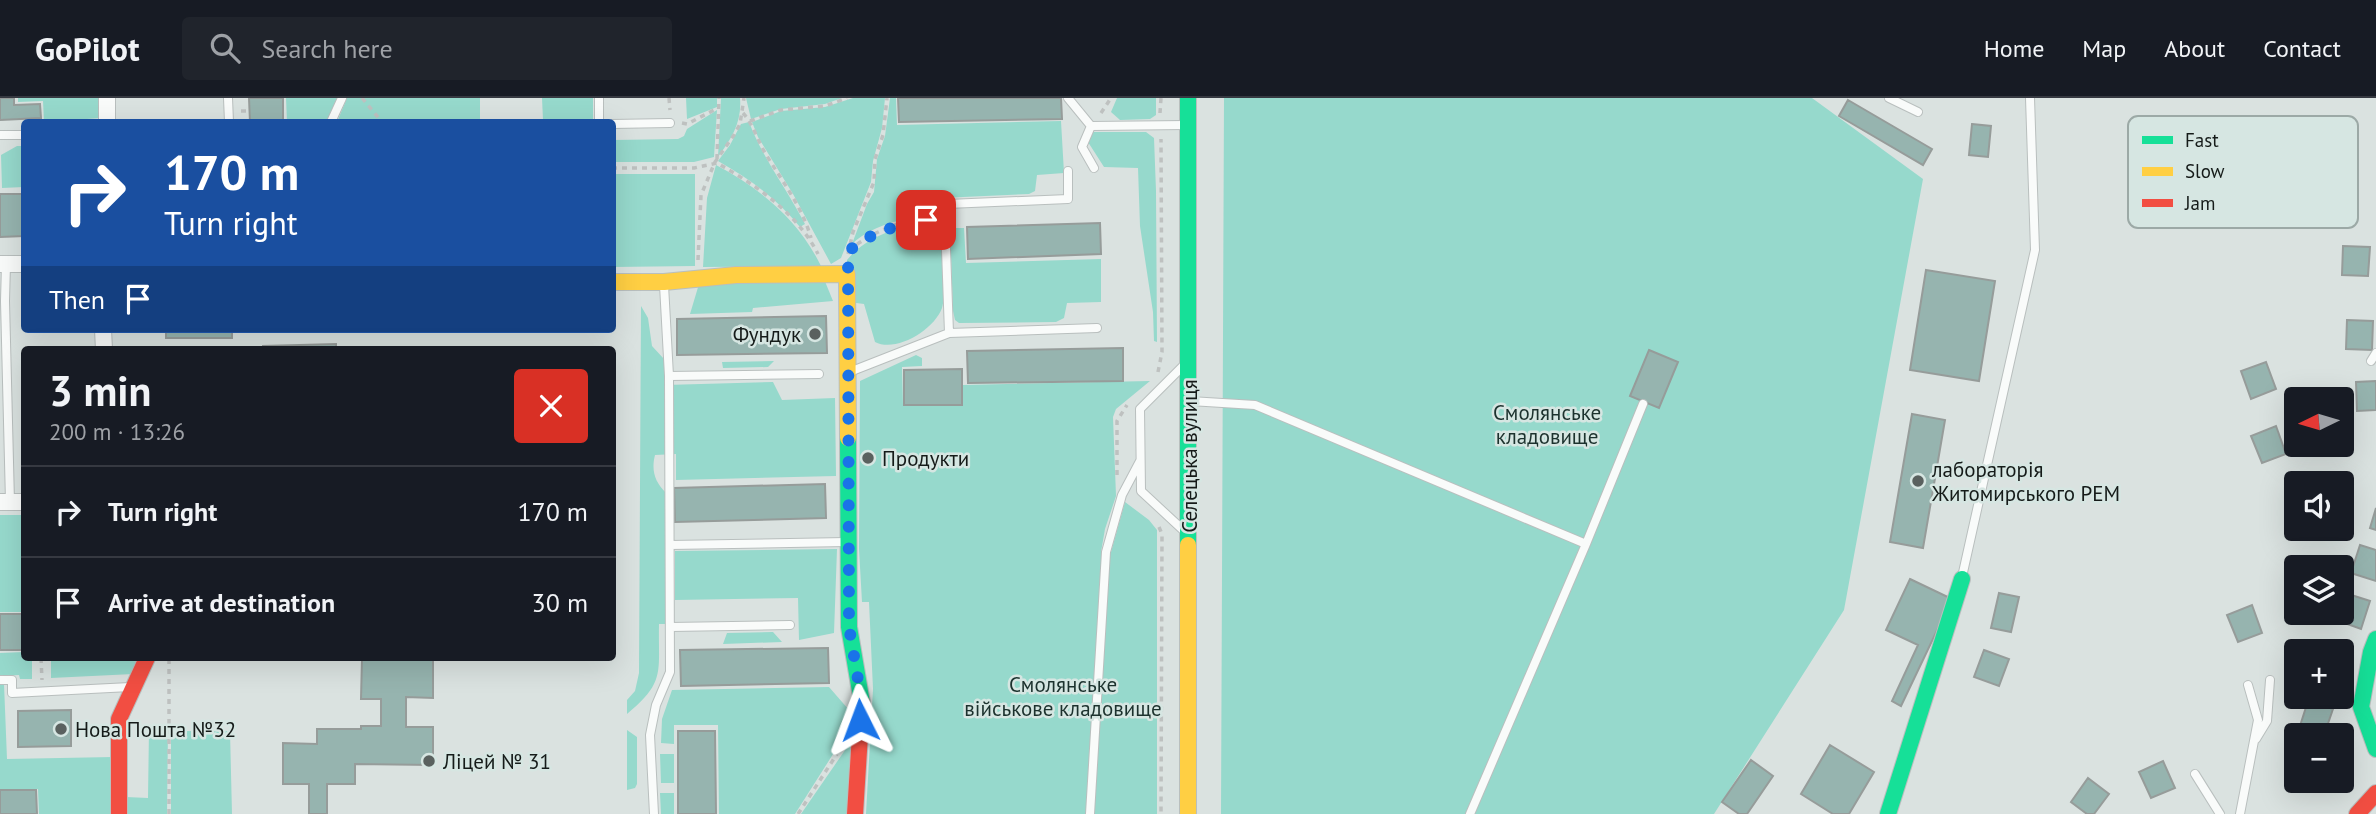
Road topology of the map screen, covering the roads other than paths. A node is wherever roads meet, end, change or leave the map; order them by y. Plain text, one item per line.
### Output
1 (107, 98) edge
2 (228, 98) edge
3 (342, 98) edge
4 (599, 98) edge
5 (1068, 98) edge
6 (1188, 98) edge
7 (1889, 98) edge
8 (2030, 98) edge
9 (1918, 112) dead end
10 (107, 119) edge
11 (229, 119) edge
12 (332, 119) edge
13 (599, 119) edge
14 (670, 123) road end
15 (616, 124) edge
16 (1188, 125) junction
17 (1091, 126) junction
18 (0, 135) edge
19 (21, 135) edge
20 (1094, 168) dead end
21 (1068, 171) dead end
22 (3, 264) edge
23 (21, 264) edge
24 (616, 282) edge
25 (663, 282) junction
26 (1097, 328) dead end
27 (949, 333) junction
28 (1188, 360) junction
29 (848, 373) junction
30 (819, 374) dead end
31 (669, 376) junction
32 (1188, 401) junction
33 (1643, 404) dead end
34 (1140, 461) junction
35 (11, 502) edge
36 (1189, 535) junction
37 (848, 542) junction
38 (1586, 544) junction
39 (670, 545) junction
40 (1962, 579) joint
41 (790, 625) dead end
42 (670, 627) junction
43 (2376, 639) edge
44 (146, 661) edge
45 (0, 680) edge
46 (2270, 680) dead end
47 (2248, 685) dead end
48 (133, 687) junction
49 (2253, 744) junction
50 (2376, 749) edge
51 (2195, 774) dead end
52 (2376, 793) edge
53 (119, 814) edge
54 (654, 814) edge
55 (855, 814) edge
56 (1090, 814) edge
57 (1188, 814) edge
58 (1469, 814) edge
59 (1888, 814) edge
60 (2220, 814) edge
61 (2240, 814) edge
62 (2357, 814) edge

1 - 10 street
2 - 11 lane
3 - 12 lane
4 - 13 lane
5 - 17 lane
6 - 16 street, Селецька вулиця
7 - 9 lane
8 - 40 lane
14 - 15 lane
16 - 17 lane
16 - 28 street, Селецька вулиця
17 - 20 lane
18 - 19 lane
21 - 27 lane
22 - 23 street
22 - 35 lane
24 - 25 street
25 - 29 street
25 - 31 lane
26 - 27 lane
27 - 29 lane
28 - 32 street, Селецька вулиця
28 - 34 lane
29 - 37 street
30 - 31 lane
31 - 39 lane
32 - 36 street, Селецька вулиця
32 - 38 lane
33 - 38 lane
34 - 36 lane
34 - 56 lane
36 - 57 street, Селецька вулиця
37 - 39 lane
37 - 55 street
38 - 58 lane
39 - 42 lane
40 - 59 street
41 - 42 lane
42 - 54 lane
43 - 50 street
44 - 48 street
45 - 48 lane
46 - 49 lane
47 - 49 lane
48 - 53 street
49 - 61 lane
51 - 60 lane
52 - 62 street

